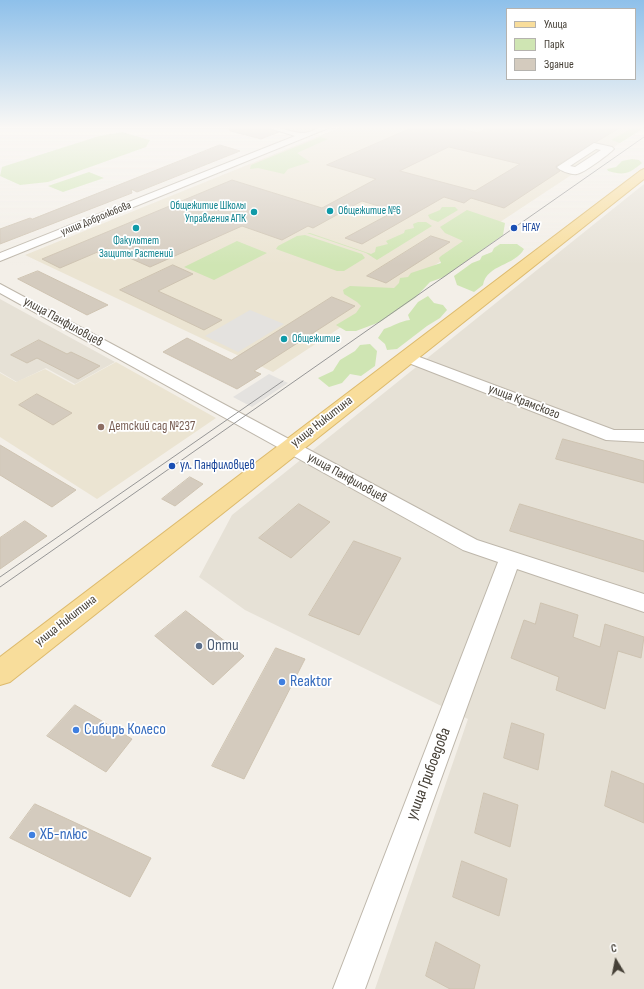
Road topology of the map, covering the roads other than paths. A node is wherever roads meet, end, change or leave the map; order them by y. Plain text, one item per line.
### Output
1 (213, 173) edge
2 (644, 173) edge
3 (0, 257) edge
4 (0, 288) edge
5 (406, 357) junction
6 (644, 436) edge
7 (290, 447) junction
8 (510, 558) junction
9 (644, 603) edge
10 (0, 673) edge
11 (349, 989) edge

1 - 3 street, улица Добролюбова
2 - 5 main road, улица Никитина
4 - 7 street, улица Панфиловцев
5 - 6 street, улица Крамского
5 - 7 main road, улица Никитина
7 - 8 street, улица Панфиловцев
7 - 10 main road, улица Никитина
8 - 9 street, улица Панфиловцев
8 - 11 street, улица Грибоедова

